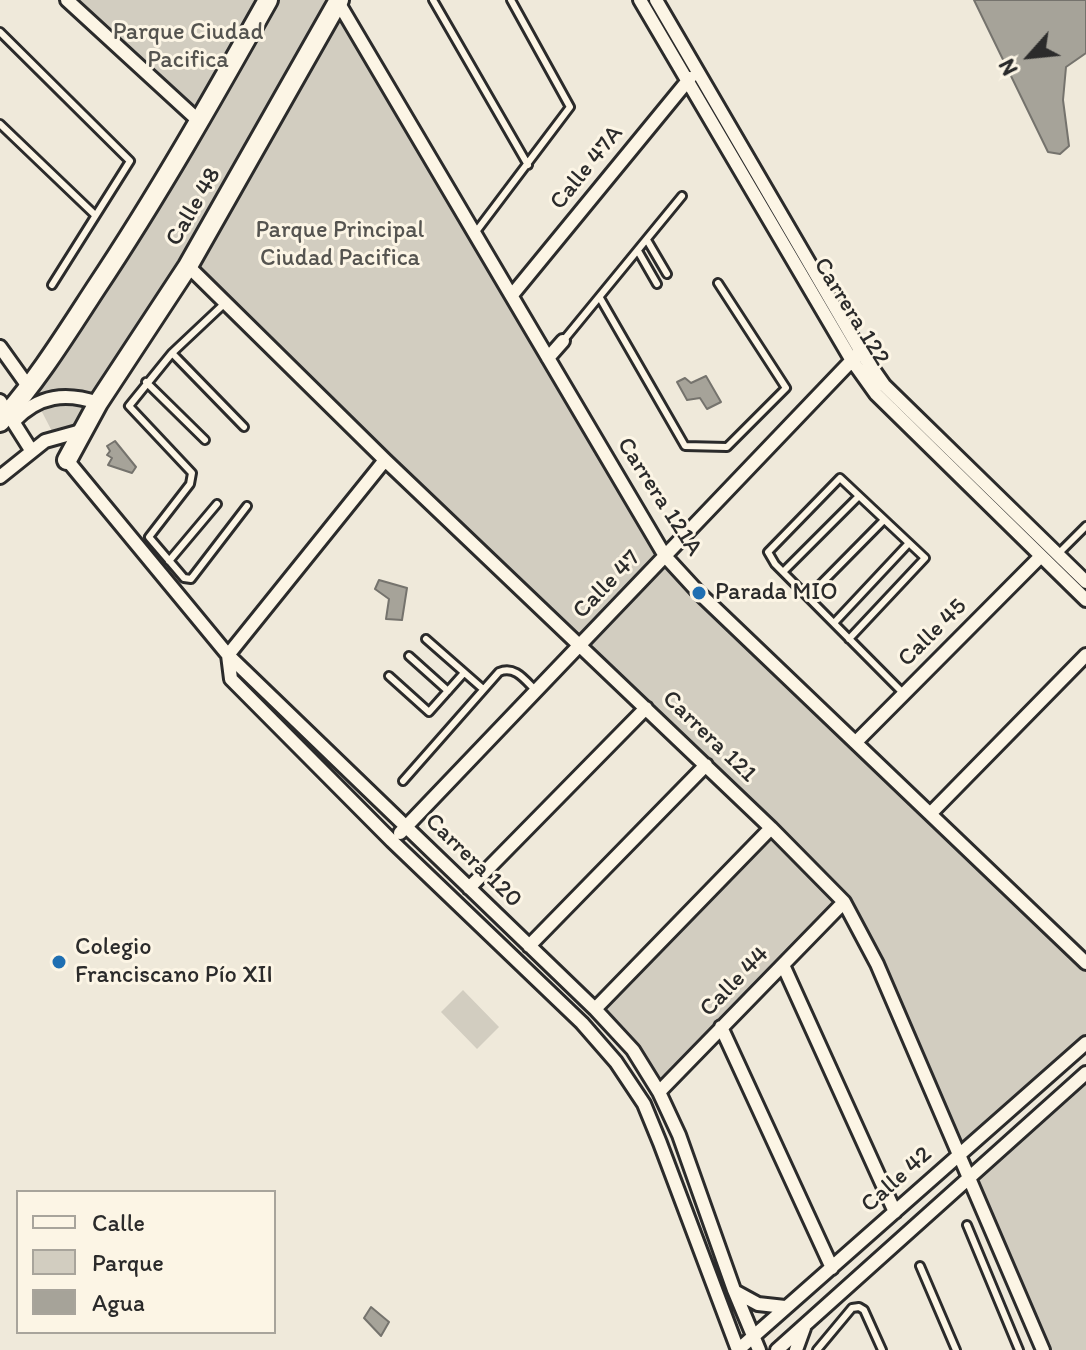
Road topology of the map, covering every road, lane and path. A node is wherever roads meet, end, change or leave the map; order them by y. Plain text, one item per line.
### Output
1 (67, 0) edge
2 (268, 0) edge
3 (433, 0) edge
4 (511, 0) edge
5 (640, 0) edge
6 (656, 0) edge
7 (339, 1) edge
8 (0, 32) edge
9 (699, 72) junction
10 (685, 81) junction
11 (200, 122) junction
12 (0, 124) edge
13 (528, 165) junction
14 (682, 196) dead end
15 (95, 215) junction
16 (475, 233) junction
17 (647, 240) junction
18 (638, 251) junction
19 (188, 266) junction
20 (667, 274) dead end
21 (718, 283) dead end
22 (657, 284) dead end
23 (52, 285) dead end
24 (512, 295) junction
25 (600, 298) junction
26 (226, 302) junction
27 (563, 341) joint
28 (0, 347) edge
29 (172, 353) junction
30 (856, 355) junction
31 (548, 358) junction
32 (146, 382) junction
33 (30, 389) junction
34 (98, 403) junction
35 (6, 414) edge
36 (244, 427) dead end
37 (81, 431) junction
38 (205, 440) dead end
39 (31, 450) junction
40 (67, 460) joint
41 (385, 460) junction
42 (0, 477) edge
43 (859, 496) junction
44 (217, 504) dead end
45 (247, 506) dead end
46 (884, 520) junction
47 (1086, 526) edge
48 (909, 543) junction
49 (1057, 555) junction
50 (665, 556) junction
51 (1041, 556) junction
52 (169, 561) junction
53 (783, 572) junction
54 (1086, 582) edge
55 (808, 597) junction
56 (1086, 600) edge
57 (834, 623) junction
58 (426, 639) dead end
59 (849, 639) junction
60 (581, 644) junction
61 (228, 655) junction
62 (1086, 655) edge
63 (409, 656) dead end
64 (463, 674) junction
65 (389, 676) dead end
66 (483, 689) junction
67 (448, 691) junction
68 (536, 691) junction
69 (904, 694) junction
70 (646, 708) junction
71 (856, 742) junction
72 (706, 765) junction
73 (403, 781) dead end
74 (931, 813) junction
75 (406, 827) junction
76 (771, 828) junction
77 (392, 841) junction
78 (469, 888) junction
79 (844, 902) junction
80 (529, 946) junction
81 (1086, 963) edge
82 (783, 965) junction
83 (595, 1009) junction
84 (721, 1027) junction
85 (1086, 1043) edge
86 (1086, 1073) edge
87 (659, 1092) junction
88 (960, 1154) junction
89 (970, 1179) junction
90 (895, 1212) junction
91 (967, 1225) dead end
92 (920, 1266) dead end
93 (832, 1268) junction
94 (734, 1290) junction
95 (785, 1307) junction
96 (806, 1325) junction
97 (753, 1336) junction
98 (738, 1350) edge
99 (759, 1350) edge
100 (777, 1350) edge
101 (796, 1350) edge
102 (817, 1350) edge
103 (882, 1350) edge
104 (956, 1350) edge
105 (1019, 1350) edge
106 (1043, 1350) edge

1 - 11 street
2 - 11 main road, Calle 48
3 - 13 lane
4 - 13 lane
5 - 10 street, Carrera 122
6 - 9 street, Carrera 122
7 - 16 street, Carrera 121A
7 - 19 main road, Calle 48
8 - 15 lane
9 - 10 street, Calle 47A
9 - 30 street, Carrera 122
10 - 24 street, Calle 47A
10 - 30 street, Carrera 122
11 - 33 main road, Calle 48
12 - 15 lane
13 - 16 lane
14 - 17 lane
15 - 23 lane
16 - 24 street, Carrera 121A
17 - 18 lane
17 - 20 lane
18 - 22 lane
18 - 25 lane
19 - 26 street, Carrera 121
19 - 34 main road, Calle 48
21 - 25 lane
24 - 31 street, Carrera 121A
25 - 27 lane
26 - 29 lane
26 - 41 street, Carrera 121
27 - 31 street
28 - 33 street
29 - 32 lane
29 - 36 lane
30 - 49 street, Carrera 122
30 - 50 street, Calle 47
30 - 51 street, Carrera 122
31 - 50 street, Carrera 121A
32 - 38 lane
32 - 52 lane
33 - 35 main road, Calle 48
34 - 35 street
34 - 37 main road, Calle 48
35 - 39 street
37 - 39 street
37 - 40 main road, Calle 48
39 - 42 street
40 - 61 street, Carrera 120
41 - 60 street, Carrera 121
41 - 61 street
43 - 46 lane
43 - 53 lane
43 - 53 lane
44 - 52 lane
45 - 52 lane
46 - 48 lane
46 - 55 lane
47 - 49 lane
48 - 57 lane
48 - 59 lane
49 - 54 street, Carrera 122
50 - 60 street, Calle 47
50 - 71 street, Carrera 121A
51 - 56 street, Carrera 122
51 - 69 street, Calle 45
53 - 55 lane
55 - 57 lane
57 - 59 lane
58 - 64 lane
59 - 69 lane
60 - 68 street, Calle 47
60 - 70 street, Carrera 121
61 - 75 street, Carrera 120
61 - 77 street, Carrera 120
62 - 74 street
63 - 67 lane
64 - 66 lane
64 - 67 lane
65 - 67 lane
66 - 68 lane
66 - 73 lane
68 - 75 street, Calle 47
69 - 71 street, Calle 45
70 - 72 street, Carrera 121
70 - 78 street
71 - 74 street, Carrera 121A
72 - 76 street, Carrera 121
72 - 80 street
74 - 81 street, Carrera 121A
75 - 77 street, Calle 47
75 - 78 street, Carrera 120
76 - 79 street, Carrera 121
76 - 83 street
77 - 98 street, Carrera 120
78 - 80 street, Carrera 120
79 - 82 street, Calle 44
79 - 88 street, Carrera 121
80 - 83 street, Carrera 120
82 - 84 street, Calle 44
82 - 90 street
83 - 87 street, Carrera 120
84 - 87 street, Calle 44
84 - 93 street
85 - 88 street, Calle 42
86 - 89 street
87 - 94 street, Carrera 120
88 - 89 street, Carrera 121
88 - 90 street, Calle 42
89 - 96 street
89 - 106 street, Carrera 121
90 - 93 street, Calle 42
91 - 105 lane
92 - 104 lane
93 - 95 street, Calle 42
94 - 95 street
94 - 97 street, Carrera 120
95 - 97 street, Calle 42
96 - 100 street
96 - 101 street
97 - 98 street, Calle 42
97 - 99 street, Carrera 120
102 - 103 lane

